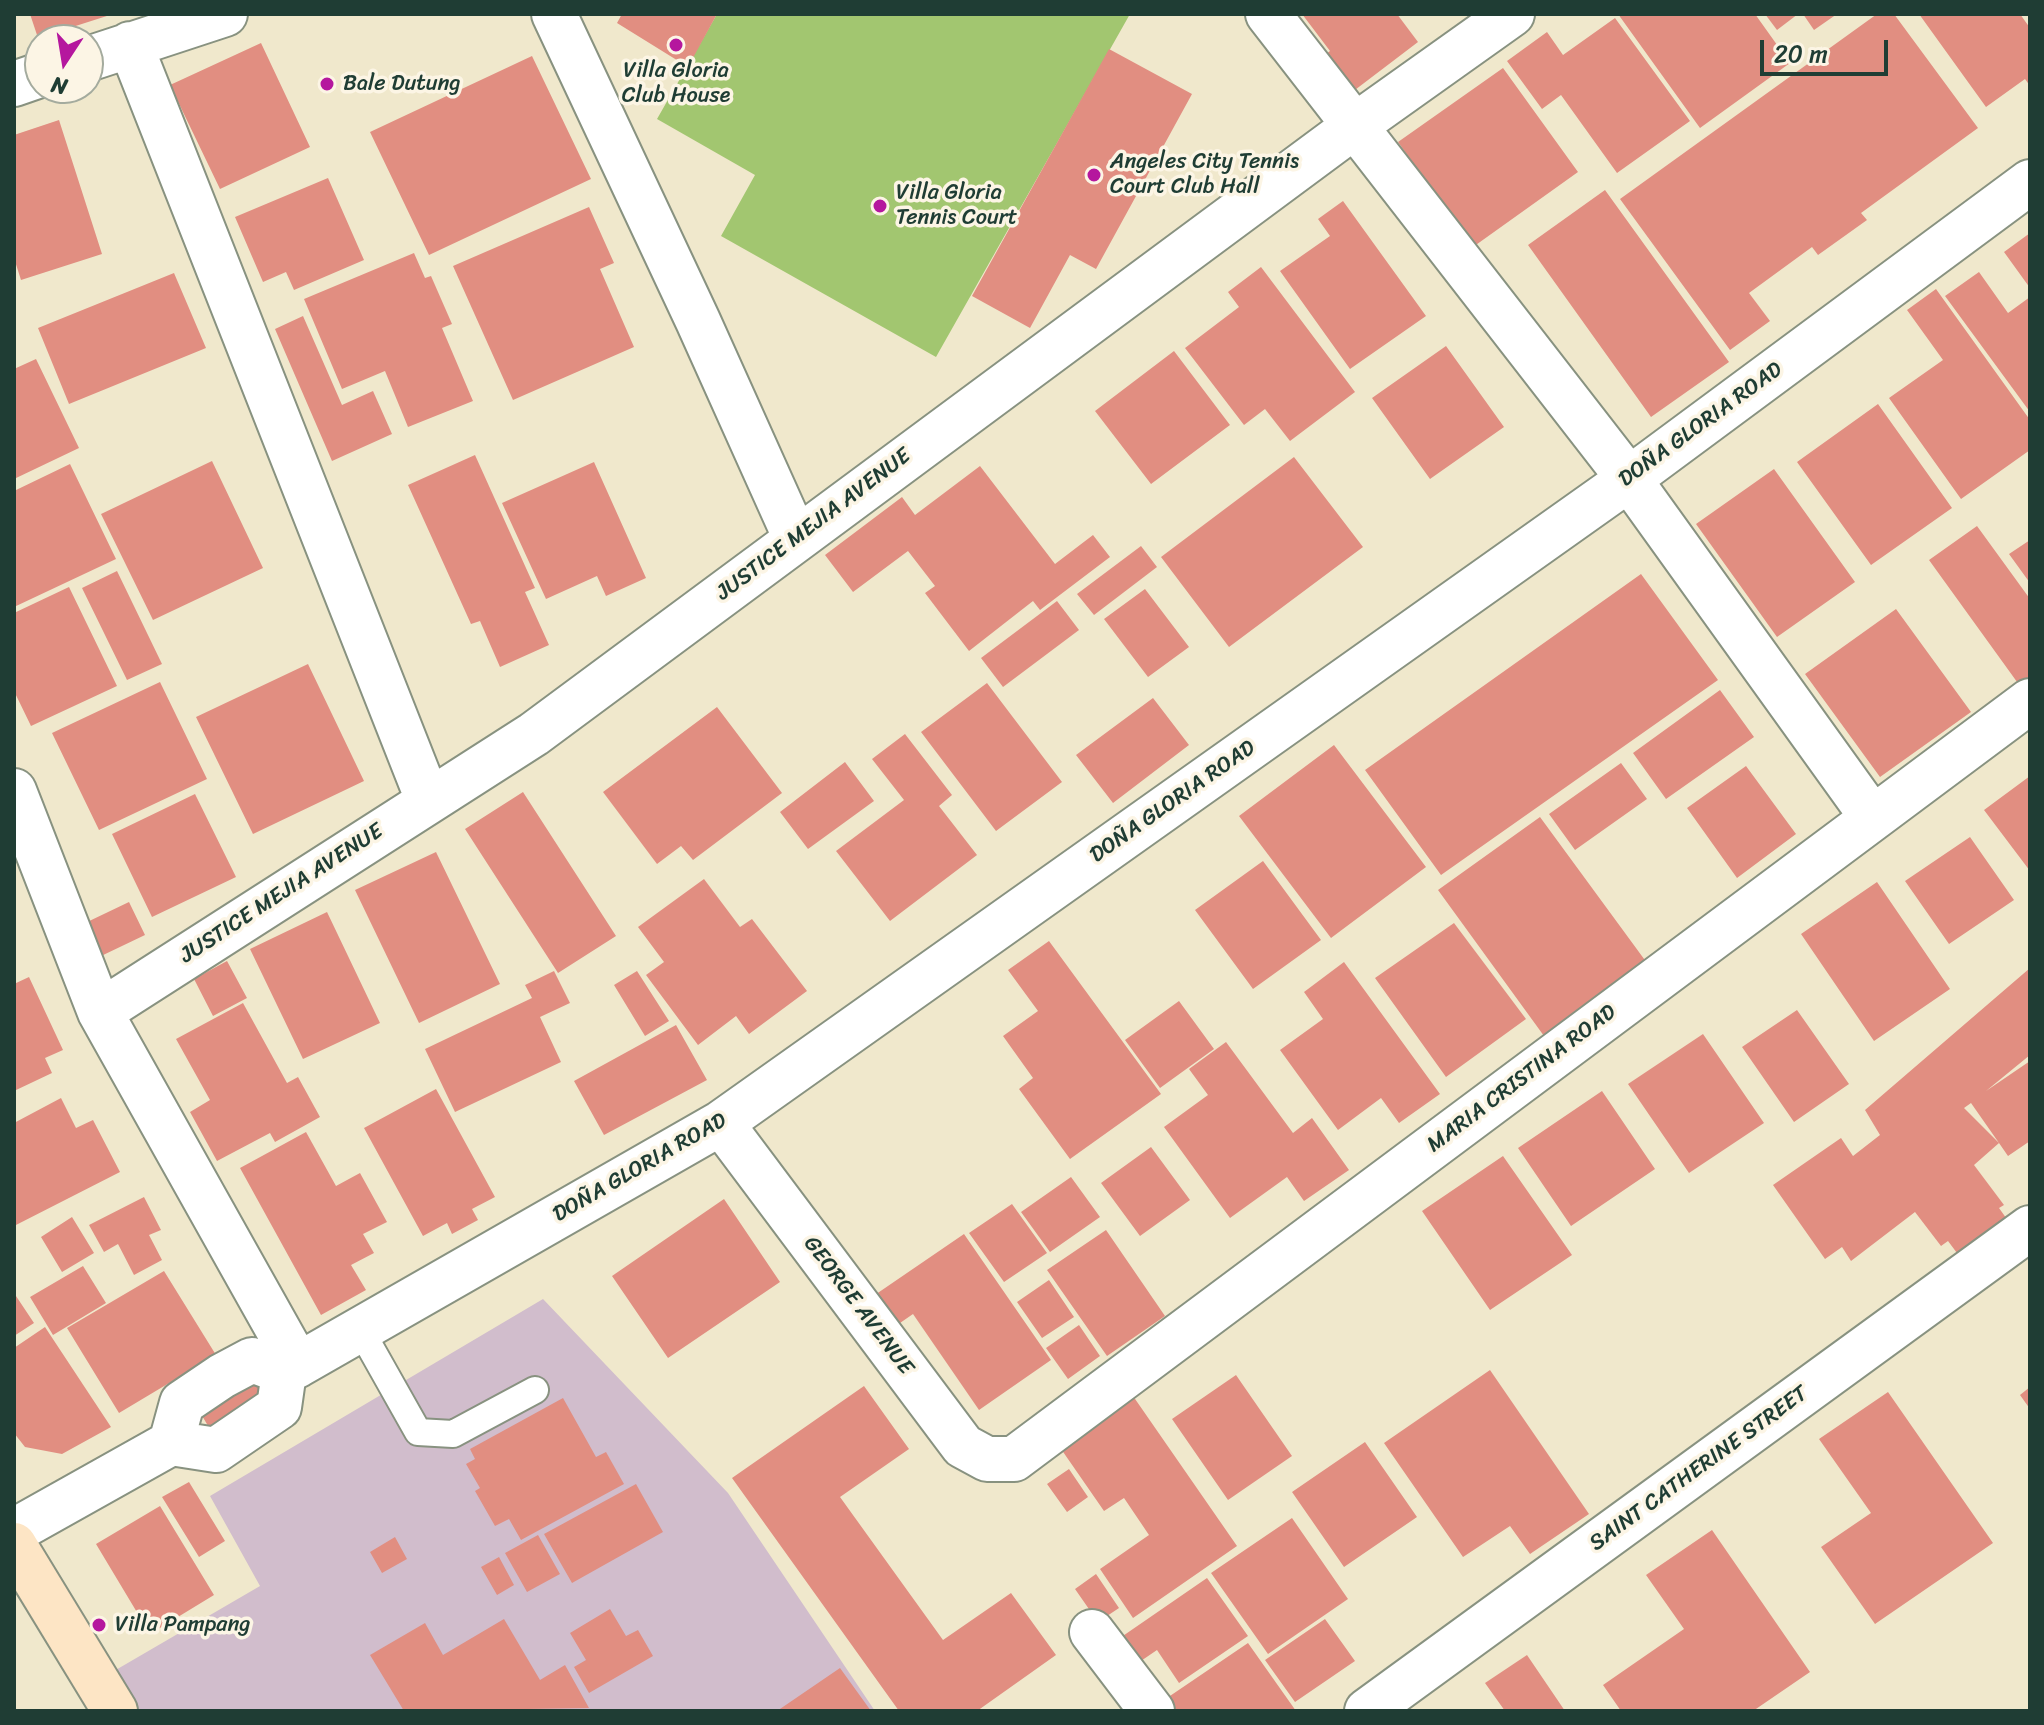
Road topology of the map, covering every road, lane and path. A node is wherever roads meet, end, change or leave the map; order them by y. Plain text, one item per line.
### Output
1 (225, 14) edge
2 (554, 14) edge
3 (1268, 14) edge
4 (1512, 14) edge
5 (130, 44) junction
6 (104, 53) edge
7 (1356, 125) junction
8 (2030, 182) edge
9 (1629, 479) junction
10 (796, 539) junction
11 (2030, 701) edge
12 (14, 791) edge
13 (428, 800) junction
14 (1872, 817) junction
15 (100, 1012) junction
16 (721, 1123) junction
17 (2030, 1228) edge
18 (360, 1329) junction
19 (291, 1368) junction
20 (535, 1390) dead end
21 (171, 1443) junction
22 (1014, 1459) joint
23 (14, 1531) edge
24 (14, 1545) edge
25 (1092, 1632) dead end
26 (115, 1711) edge
27 (1152, 1711) edge
28 (1367, 1711) edge

1 - 5 street
2 - 10 street
3 - 7 street
4 - 7 street, JUSTICE MEJIA AVENUE
5 - 6 street
5 - 13 street
7 - 9 street
7 - 10 street, JUSTICE MEJIA AVENUE
8 - 9 street, DOÑA GLORIA ROAD
9 - 14 street
9 - 16 street, DOÑA GLORIA ROAD
10 - 13 street, JUSTICE MEJIA AVENUE
11 - 14 street, MARIA CRISTINA ROAD
12 - 15 street
13 - 15 street, JUSTICE MEJIA AVENUE
14 - 22 street, MARIA CRISTINA ROAD
15 - 19 street
16 - 18 street, DOÑA GLORIA ROAD
16 - 22 street, GEORGE AVENUE
17 - 28 street, SAINT CATHERINE STREET
18 - 19 street, DOÑA GLORIA ROAD
18 - 20 lane
19 - 21 street
19 - 21 street
21 - 23 street
24 - 26 main road
25 - 27 street

